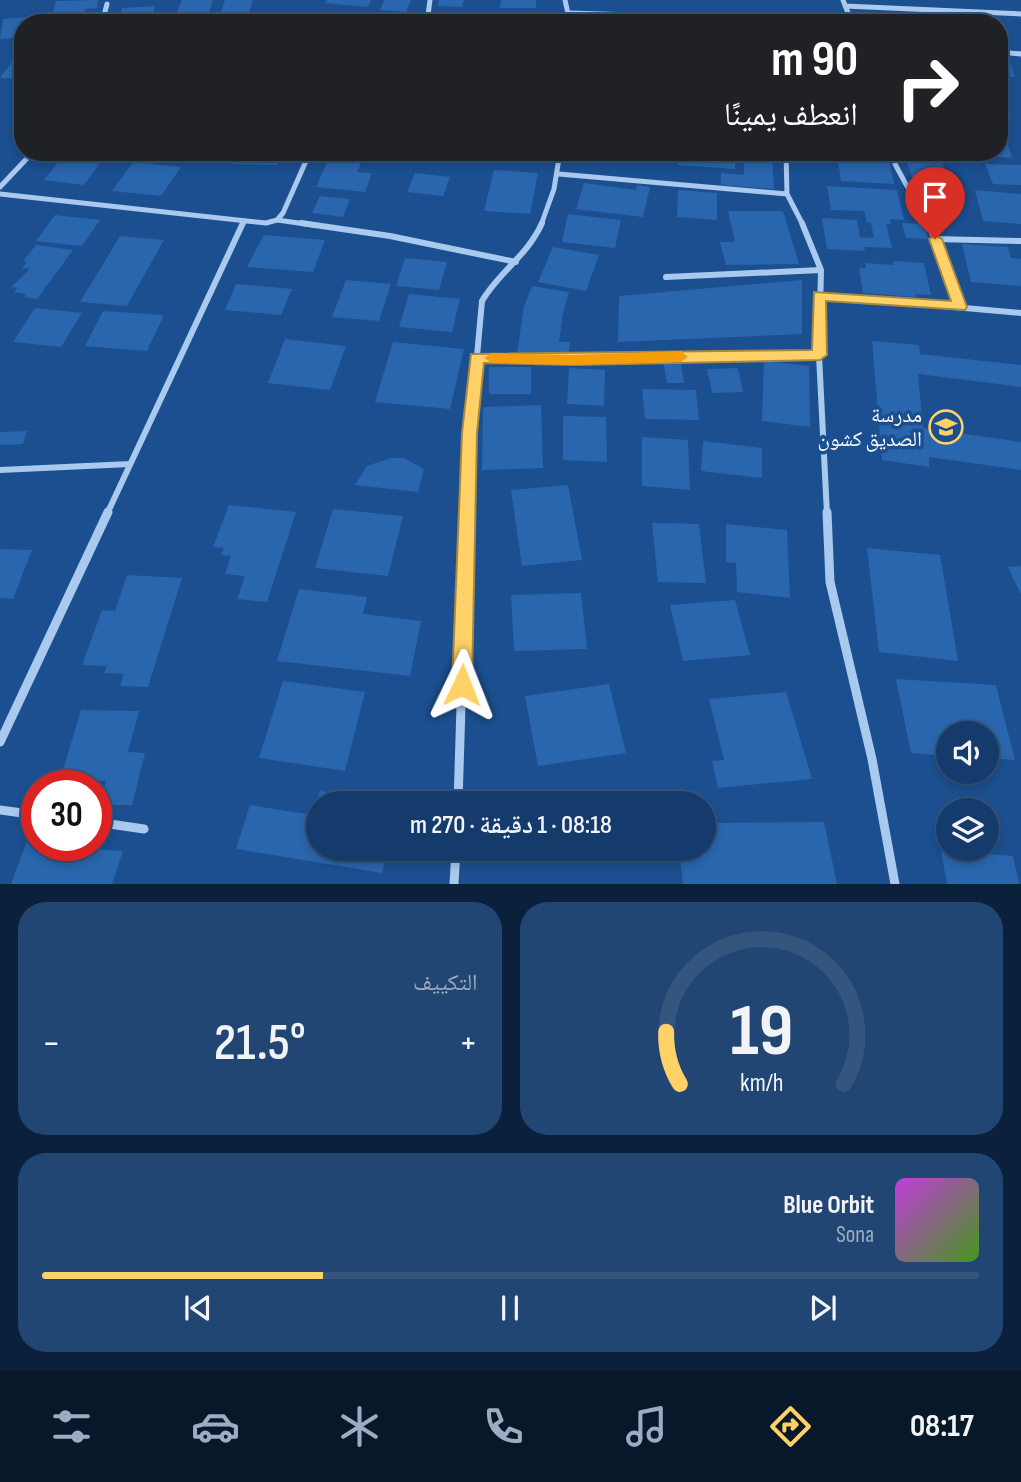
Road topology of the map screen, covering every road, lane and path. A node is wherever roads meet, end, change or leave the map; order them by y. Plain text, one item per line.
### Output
1 (565, 0) edge
2 (844, 3) edge
3 (107, 4) dead end
4 (570, 13) joint
5 (104, 14) edge
6 (596, 14) edge
7 (1021, 14) edge
8 (25, 161) edge
9 (306, 161) edge
10 (560, 161) edge
11 (786, 161) edge
12 (896, 161) edge
13 (559, 174) junction
14 (0, 187) edge
15 (0, 194) edge
16 (787, 194) junction
17 (277, 220) junction
18 (244, 221) junction
19 (935, 239) junction
20 (1021, 241) edge
21 (516, 262) junction
22 (821, 270) junction
23 (666, 277) dead end
24 (818, 295) junction
25 (960, 307) junction
26 (1021, 313) edge
27 (820, 355) junction
28 (477, 358) junction
29 (130, 464) junction
30 (0, 470) edge
31 (0, 742) edge
32 (458, 791) edge
33 (0, 810) edge
34 (21, 813) edge
35 (112, 824) edge
36 (144, 829) dead end
37 (455, 861) edge
38 (454, 884) edge
39 (895, 884) edge

1 - 4 street
2 - 7 street
3 - 5 street
4 - 6 street
8 - 14 street
9 - 17 street
10 - 13 street
11 - 16 street
12 - 19 street
13 - 16 street
13 - 21 street
15 - 18 street
16 - 22 street
17 - 18 street
17 - 21 street
18 - 29 street
19 - 20 street
19 - 25 street
21 - 28 street
22 - 23 street
22 - 24 street
24 - 25 street
24 - 27 street
25 - 26 street
27 - 28 street
27 - 39 street
28 - 32 street
29 - 30 street
29 - 31 street
33 - 34 street
35 - 36 street
37 - 38 street

